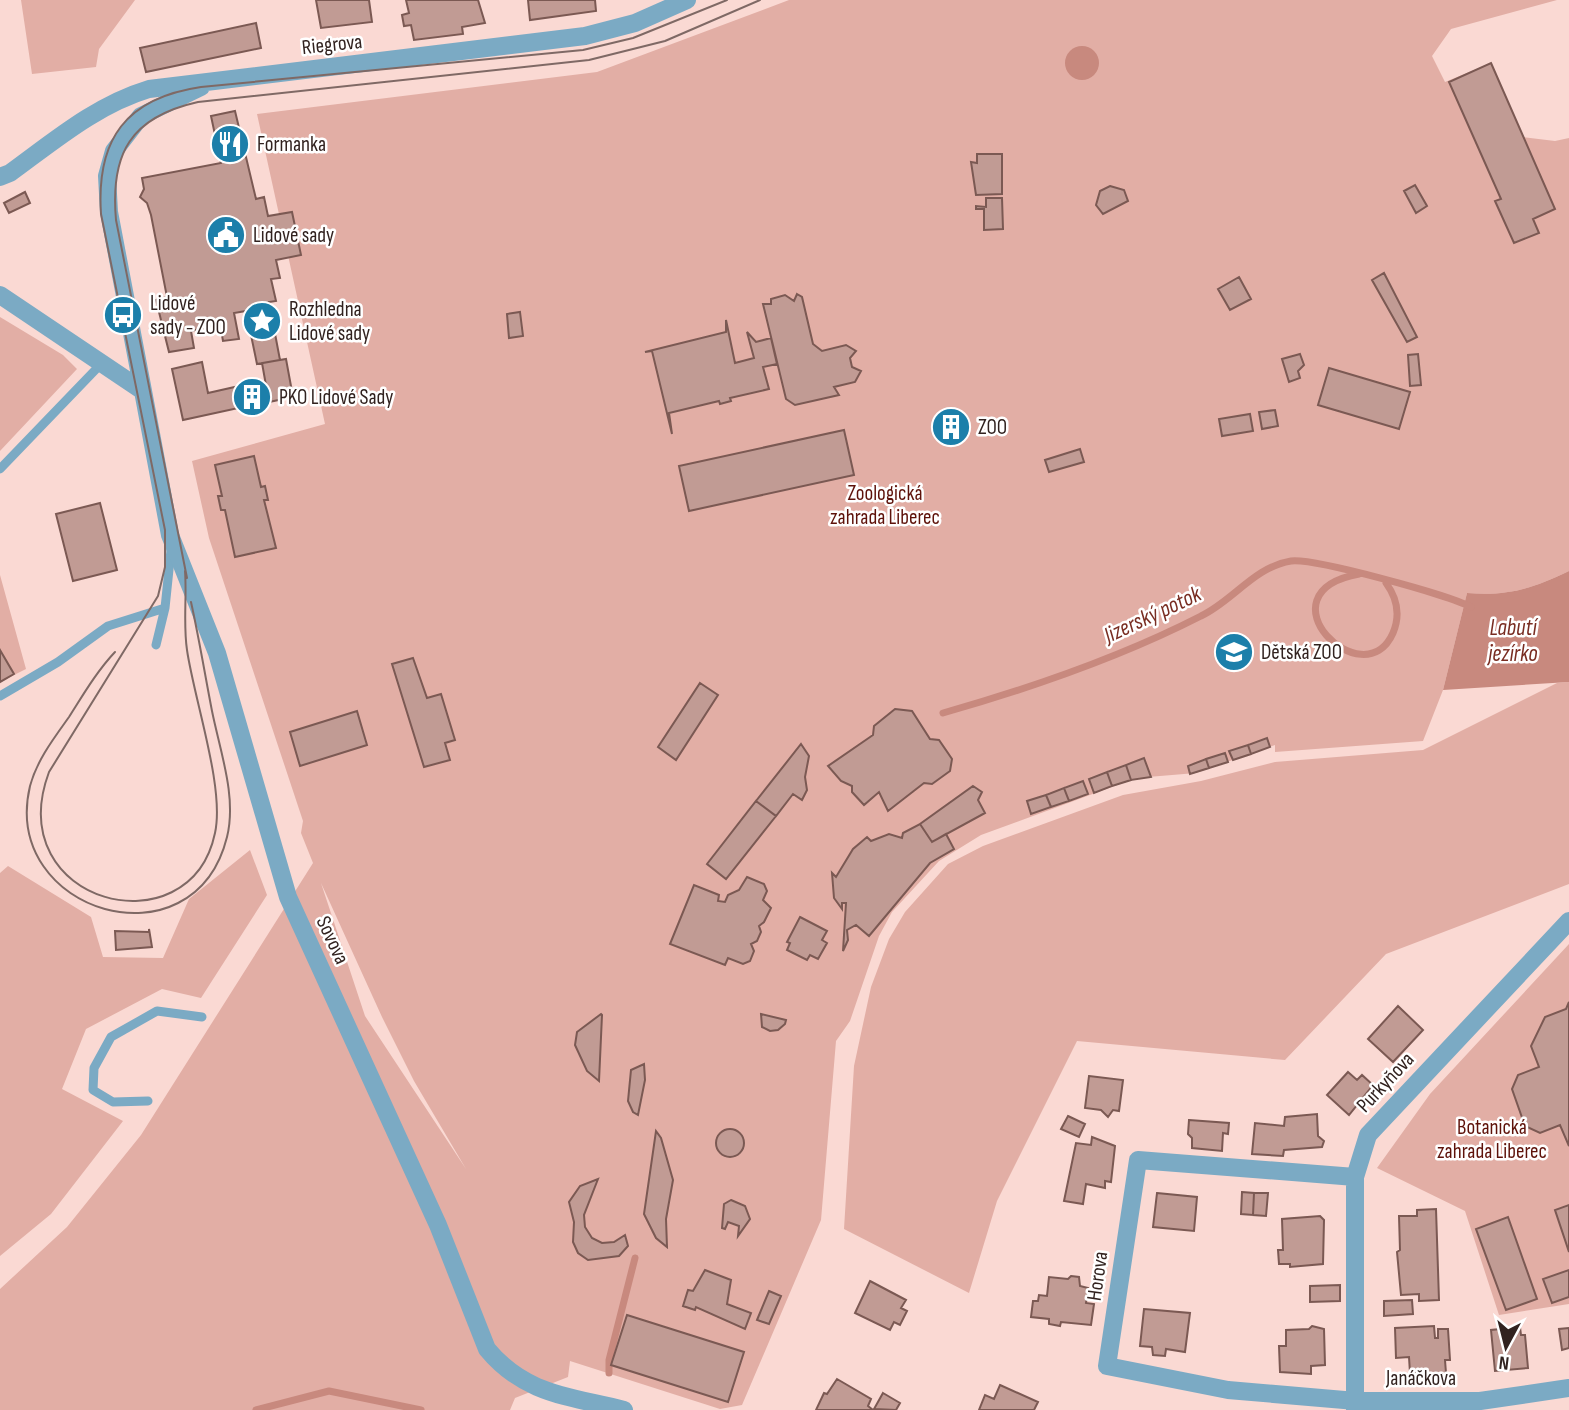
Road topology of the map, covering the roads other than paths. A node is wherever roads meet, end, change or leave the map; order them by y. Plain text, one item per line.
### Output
1 (687, 0) edge
2 (216, 80) junction
3 (0, 177) edge
4 (0, 295) edge
5 (102, 364) junction
6 (141, 391) junction
7 (0, 470) edge
8 (170, 535) junction
9 (165, 608) junction
10 (156, 645) dead end
11 (0, 696) edge
12 (1569, 920) edge
13 (202, 1017) dead end
14 (148, 1101) dead end
15 (1355, 1177) junction
16 (1569, 1388) edge
17 (1356, 1406) edge
18 (624, 1410) edge

1 - 2 street, Riegrova
2 - 3 street, Riegrova
2 - 6 street
4 - 5 street
5 - 6 street
5 - 7 lane
6 - 8 street, Sovova
8 - 9 lane
8 - 18 street, Sovova
9 - 10 lane
9 - 11 lane
12 - 15 street, Purkyňova
13 - 14 lane
15 - 17 street, Purkyňova
15 - 17 street, Horova
16 - 17 street, Janáčkova

